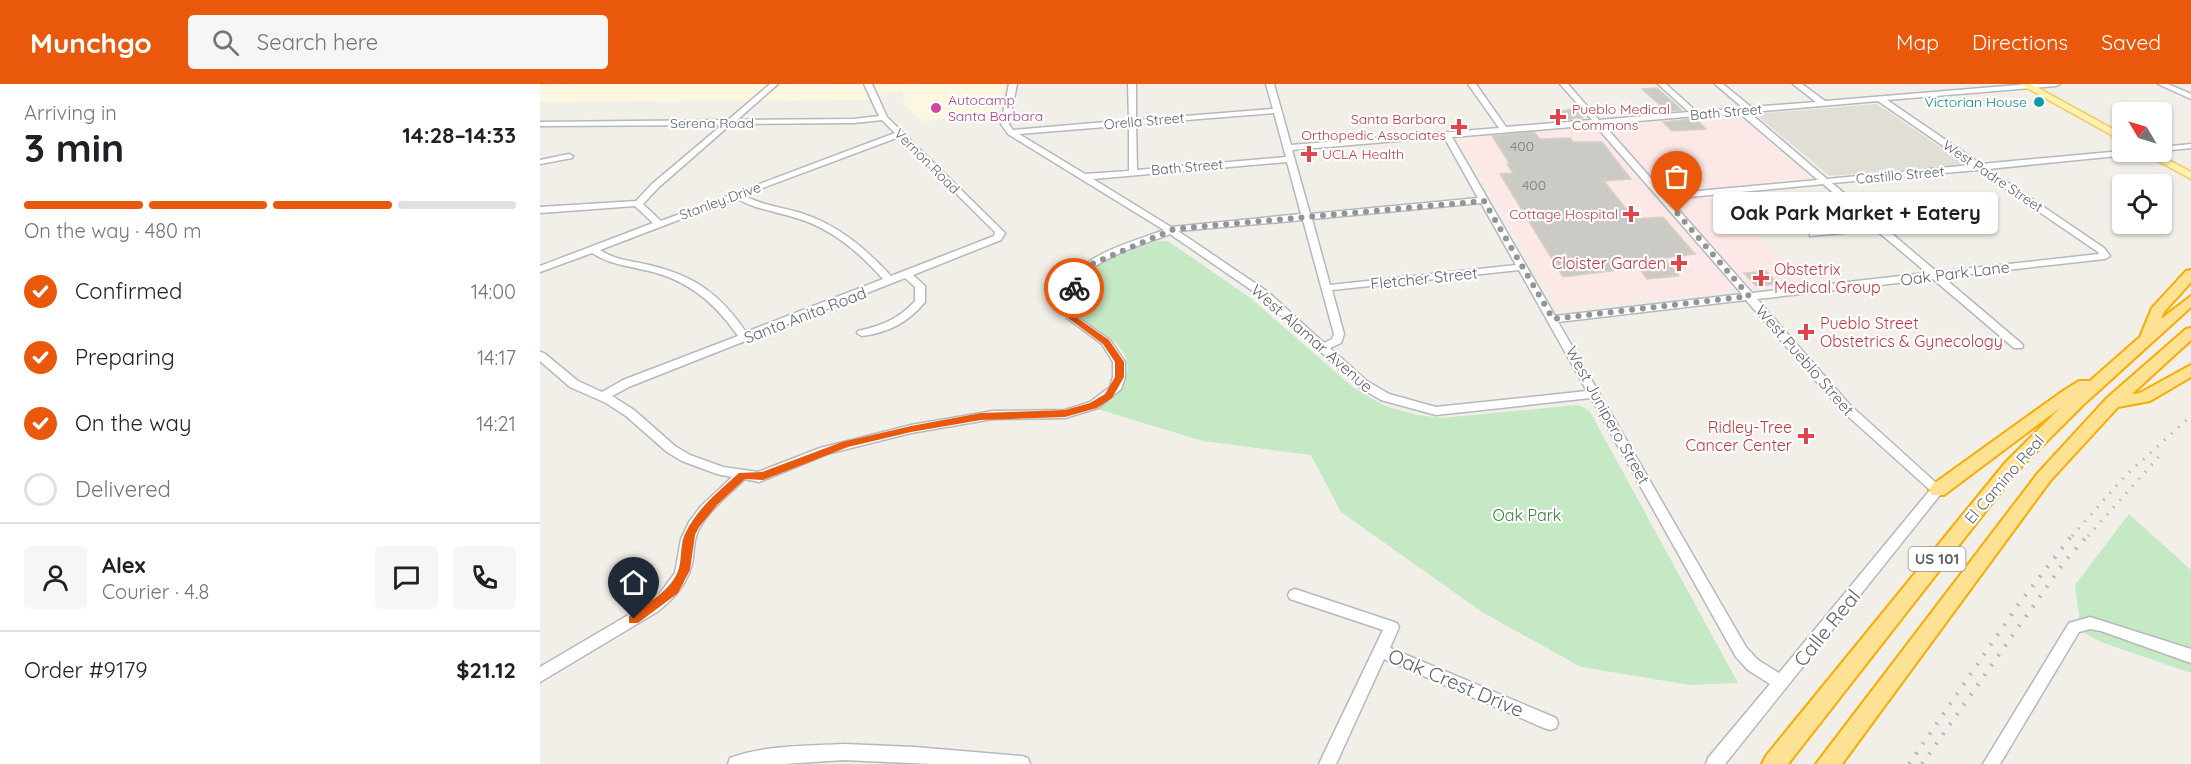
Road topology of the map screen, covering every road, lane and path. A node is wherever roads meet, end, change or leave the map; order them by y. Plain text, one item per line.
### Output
1 (774, 84) edge
2 (868, 84) edge
3 (1013, 84) edge
4 (1132, 84) edge
5 (1270, 84) edge
6 (1472, 84) edge
7 (1564, 84) edge
8 (1662, 84) edge
9 (1719, 84) edge
10 (1797, 84) edge
11 (2056, 84) edge
12 (2162, 84) edge
13 (2026, 85) edge
14 (2191, 97) edge
15 (1880, 99) junction
16 (1824, 104) junction
17 (1277, 111) junction
18 (1746, 111) junction
19 (1696, 115) junction
20 (884, 118) junction
21 (1131, 122) junction
22 (728, 123) junction
23 (1599, 123) junction
24 (540, 124) edge
25 (1504, 130) junction
26 (1011, 132) junction
27 (2112, 132) edge
28 (900, 134) junction
29 (1447, 135) junction
30 (2191, 146) edge
31 (1288, 148) junction
32 (2172, 148) edge
33 (2112, 155) edge
34 (569, 156) dead end
35 (1291, 159) junction
36 (540, 162) edge
37 (2165, 162) edge
38 (1981, 168) junction
39 (1133, 172) junction
40 (2191, 176) edge
41 (1083, 177) junction
42 (1826, 182) junction
43 (737, 195) junction
44 (1663, 197) junction
45 (1484, 201) junction
46 (638, 204) junction
47 (540, 210) edge
48 (1307, 217) junction
49 (659, 224) junction
50 (1878, 227) junction
51 (998, 230) joint
52 (1170, 230) junction
53 (1813, 234) dead end
54 (593, 249) junction
55 (2106, 255) joint
56 (1522, 267) junction
57 (540, 269) edge
58 (2191, 274) edge
59 (907, 275) junction
60 (1935, 276) junction
61 (890, 281) junction
62 (1327, 288) junction
63 (1749, 296) junction
64 (2191, 300) edge
65 (1553, 319) junction
66 (2191, 332) edge
67 (862, 333) dead end
68 (745, 338) junction
69 (2145, 340) junction
70 (2018, 346) dead end
71 (1323, 347) junction
72 (540, 355) edge
73 (2115, 368) junction
74 (2191, 370) edge
75 (1595, 394) junction
76 (603, 396) junction
77 (2113, 402) junction
78 (742, 476) junction
79 (1938, 490) junction
80 (1295, 595) dead end
81 (1380, 651) junction
82 (2191, 656) edge
83 (540, 675) edge
84 (1781, 683) junction
85 (1550, 723) dead end
86 (736, 764) edge
87 (1022, 764) edge
88 (1328, 764) edge
89 (1714, 764) edge
90 (1774, 764) edge
91 (1828, 764) edge
92 (1991, 764) edge

1 - 22 street
2 - 20 street, Vernon Road
3 - 26 street
4 - 21 street
5 - 17 street
6 - 25 street
7 - 23 street, West Pueblo Street
8 - 19 street
9 - 18 street
10 - 16 street
11 - 13 street, Bath Street
12 - 14 street
13 - 15 street, Bath Street
13 - 27 main road
15 - 16 street, Bath Street
15 - 38 street, West Padre Street
16 - 18 street, Bath Street
17 - 21 street, Orella Street
17 - 31 street
18 - 19 street, Bath Street
18 - 42 street
19 - 23 street, Bath Street
20 - 22 street, Serena Road
20 - 28 street, Vernon Road
21 - 26 street, Orella Street
21 - 39 street
22 - 24 street, Serena Road
22 - 46 street
23 - 25 street, Bath Street
23 - 44 street, West Pueblo Street
25 - 29 street, Bath Street
26 - 41 street, West Alamar Avenue
28 - 43 street, Stanley Drive
28 - 51 street, Vernon Road
29 - 31 street, Bath Street
29 - 45 street, West Junipero Street
30 - 32 street
31 - 35 street
33 - 38 street, Castillo Street
34 - 36 street
35 - 39 street, Bath Street
35 - 48 street
37 - 40 main road
38 - 42 street, Castillo Street
38 - 55 street, West Padre Street
39 - 41 street, Bath Street
41 - 52 street, West Alamar Avenue
42 - 44 street, Castillo Street
42 - 50 street
43 - 49 street, Stanley Drive
43 - 61 street
44 - 63 street, West Pueblo Street
45 - 48 street
45 - 56 street, West Junipero Street
46 - 47 street
46 - 49 street
48 - 52 street
48 - 62 street
49 - 54 street, Stanley Drive
50 - 53 street
50 - 60 street
51 - 59 street, Santa Anita Road
52 - 71 street, West Alamar Avenue
52 - 78 street
54 - 57 street, Stanley Drive
54 - 68 street
55 - 60 street, Oak Park Lane
56 - 62 street, Fletcher Street
56 - 65 street, West Junipero Street
58 - 69 highway
59 - 61 street, Santa Anita Road
59 - 67 street
60 - 63 street, Oak Park Lane
60 - 70 street
61 - 68 street, Santa Anita Road
62 - 71 street
63 - 65 street, Oak Park Lane
63 - 79 street, West Pueblo Street
64 - 69 highway, El Camino Real / US 101
65 - 75 street, West Junipero Street
66 - 77 highway, El Camino Real / US 101
68 - 76 street, Santa Anita Road
69 - 73 highway, El Camino Real / US 101
71 - 75 street, West Alamar Avenue
72 - 76 street
73 - 79 highway
73 - 90 highway, El Camino Real / US 101
74 - 77 highway
75 - 84 street, West Junipero Street
76 - 78 street
77 - 91 highway, El Camino Real / US 101
78 - 83 street
79 - 84 street, Calle Real
80 - 81 street, Oak Crest Drive
81 - 85 street, Oak Crest Drive
81 - 88 street
82 - 92 street
84 - 89 street, Calle Real
86 - 87 street

